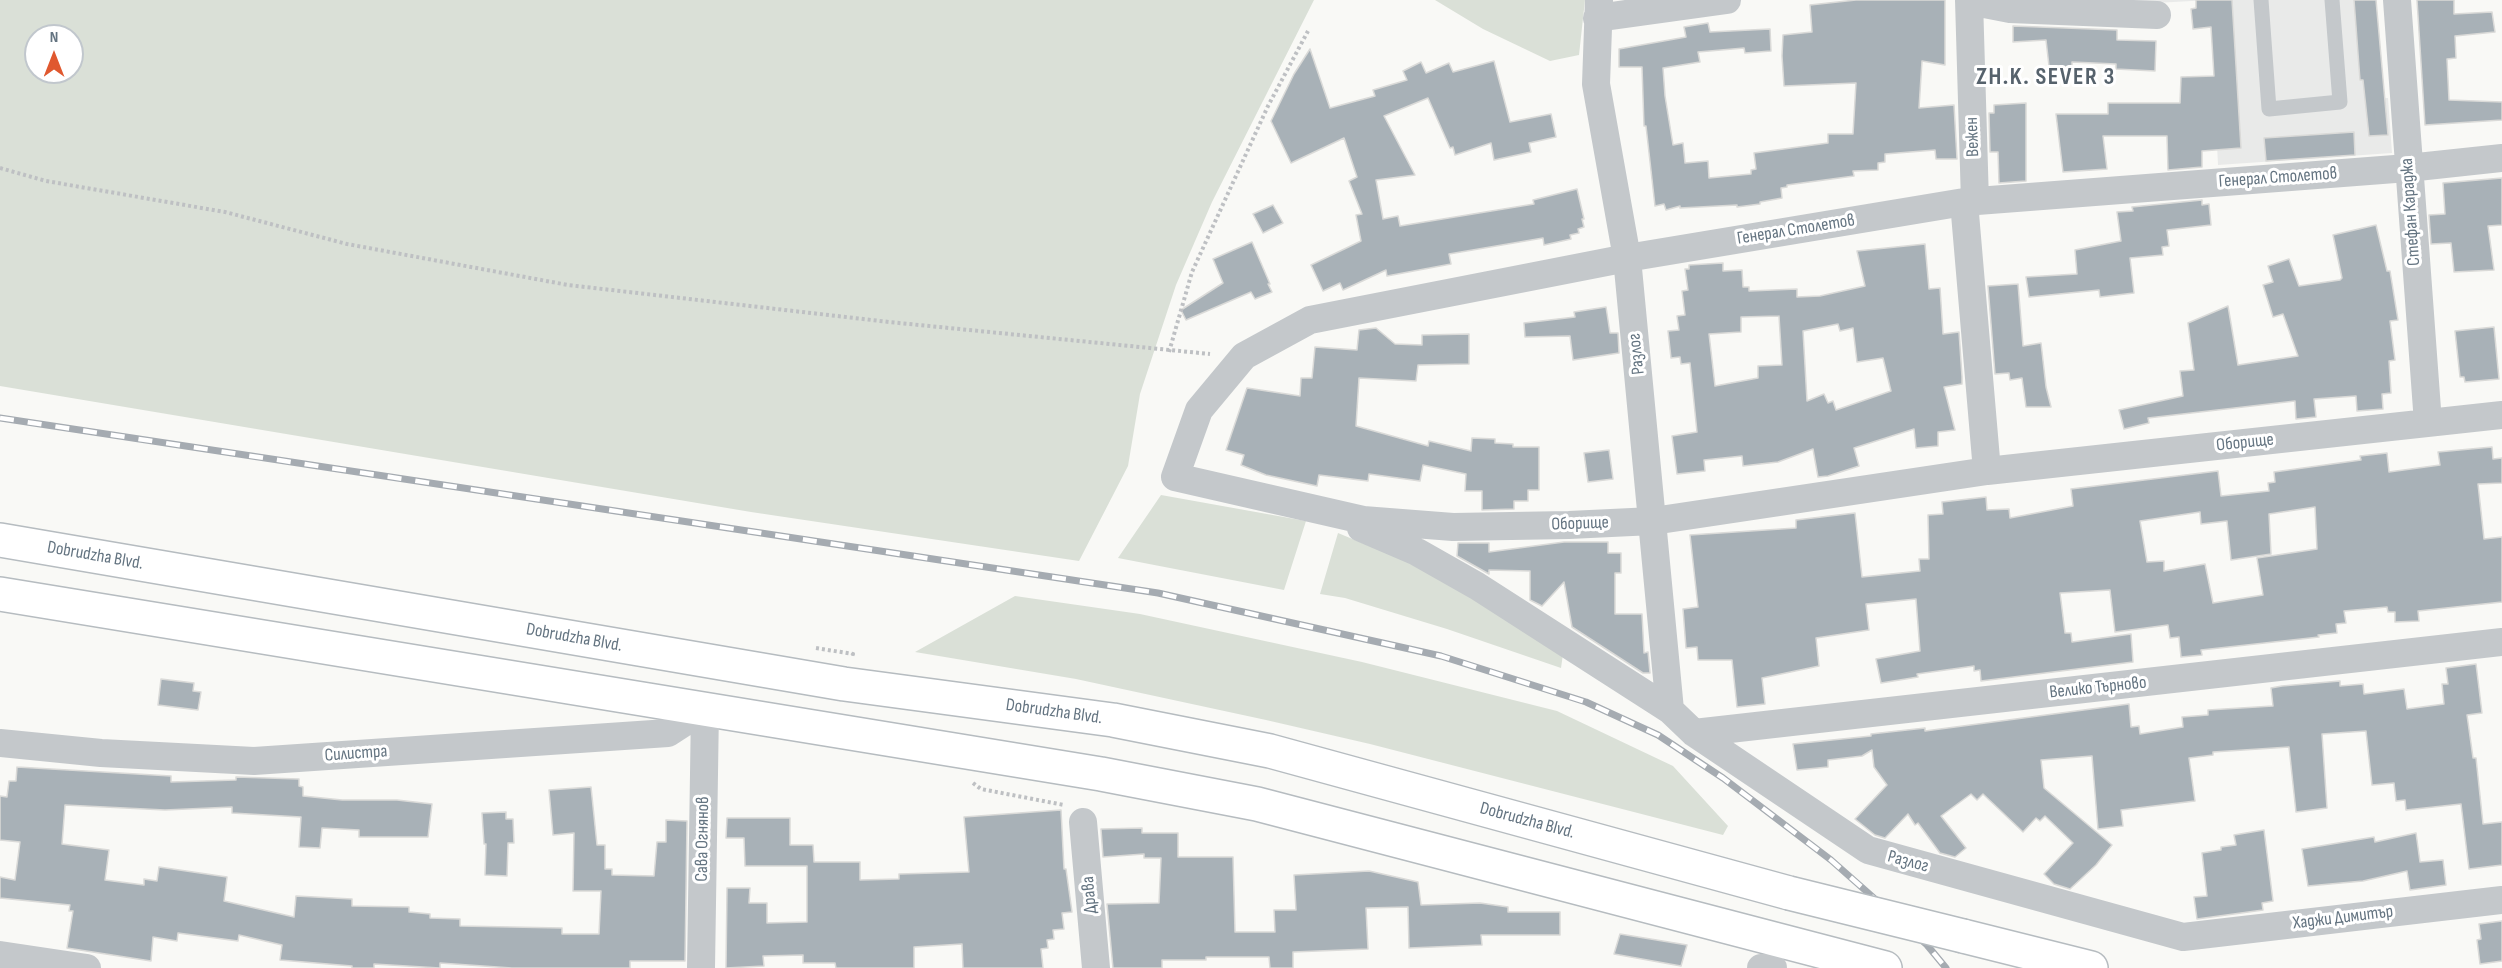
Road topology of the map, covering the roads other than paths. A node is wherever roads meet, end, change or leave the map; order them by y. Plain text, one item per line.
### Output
1 (1726, 0) edge
2 (2261, 0) edge
3 (2332, 0) edge
4 (2397, 0) edge
5 (1969, 1) edge
6 (1598, 9) edge
7 (2157, 15) dead end
8 (2502, 158) edge
9 (2408, 168) junction
10 (1970, 202) junction
11 (1627, 258) junction
12 (2502, 415) edge
13 (2427, 423) junction
14 (1987, 471) junction
15 (1175, 477) joint
16 (1317, 510) junction
17 (1653, 520) junction
18 (0, 540) edge
19 (0, 594) edge
20 (2502, 642) edge
21 (705, 709) junction
22 (1670, 710) junction
23 (1694, 733) junction
24 (0, 743) edge
25 (1083, 822) dead end
26 (2502, 900) edge
27 (2183, 937) joint
28 (0, 955) edge
29 (1779, 960) edge
30 (87, 968) edge
31 (701, 968) edge
32 (1096, 968) edge
33 (1761, 968) edge
34 (1885, 968) edge
35 (2091, 968) edge

1 - 6 street
2 - 3 lane
4 - 9 street, Стефан Караджа
5 - 7 street, Вежен
5 - 10 street, Вежен
6 - 11 street, Разлог
8 - 9 street, Генерал Столетов
9 - 10 street, Генерал Столетов
9 - 13 street, Стефан Караджа
10 - 11 street, Генерал Столетов
10 - 14 street
11 - 15 street, Генерал Столетов
11 - 17 street, Разлог
12 - 13 street, Оборище
13 - 14 street, Оборище
14 - 17 street, Оборище
15 - 16 street, Оборище
16 - 17 street, Оборище
16 - 22 street, Разлог
17 - 22 street, Разлог
18 - 35 main road, Dobrudzha Blvd., bridge
19 - 21 main road
20 - 23 street, Велико Търново
21 - 24 street, Силистра
21 - 29 main road
21 - 31 street, Сава Огнянов
22 - 23 street, Разлог
23 - 27 street, Разлог
25 - 32 street, Драва
26 - 27 street, Хаджи Димитър
28 - 30 street
29 - 33 street
29 - 34 main road

